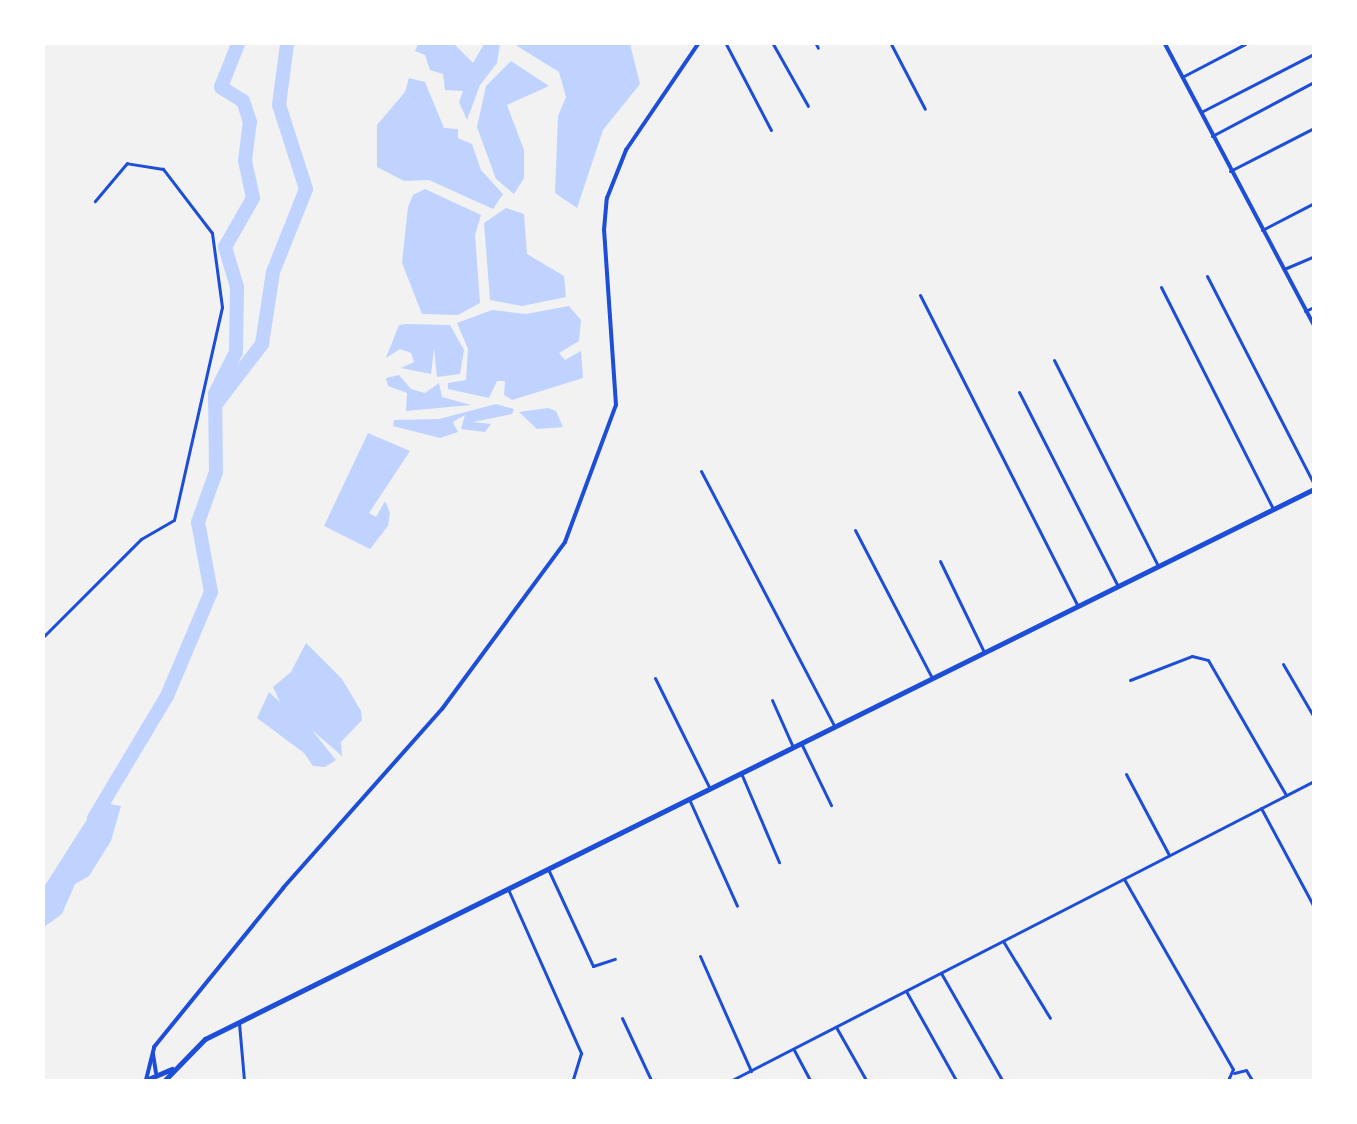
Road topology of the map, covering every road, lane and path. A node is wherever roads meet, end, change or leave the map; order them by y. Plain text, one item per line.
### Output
1 (698, 44) edge
2 (726, 44) edge
3 (773, 44) edge
4 (816, 44) edge
5 (891, 44) edge
6 (1165, 44) edge
7 (1245, 44) edge
8 (818, 48) dead end
9 (1314, 54) edge
10 (1182, 77) junction
11 (1314, 82) edge
12 (808, 106) dead end
13 (925, 109) dead end
14 (1200, 112) junction
15 (1314, 128) edge
16 (771, 130) dead end
17 (1212, 136) junction
18 (1230, 171) junction
19 (95, 201) dead end
20 (1314, 203) edge
21 (1262, 231) junction
22 (1314, 256) edge
23 (1282, 270) junction
24 (1207, 276) dead end
25 (1161, 287) dead end
26 (920, 295) dead end
27 (1314, 307) edge
28 (1305, 311) junction
29 (1314, 326) edge
30 (1054, 360) dead end
31 (1019, 392) dead end
32 (701, 471) dead end
33 (1314, 484) edge
34 (1314, 489) edge
35 (1273, 509) junction
36 (855, 530) dead end
37 (940, 561) dead end
38 (1158, 566) junction
39 (1118, 586) junction
40 (1078, 606) junction
41 (44, 636) edge
42 (984, 652) junction
43 (1283, 664) dead end
44 (655, 678) dead end
45 (932, 678) junction
46 (1130, 680) dead end
47 (772, 700) dead end
48 (1314, 717) edge
49 (835, 727) junction
50 (801, 743) junction
51 (793, 747) junction
52 (741, 773) junction
53 (1126, 774) dead end
54 (1314, 781) edge
55 (710, 789) junction
56 (1286, 795) junction
57 (689, 799) junction
58 (831, 805) dead end
59 (1261, 808) junction
60 (1169, 856) junction
61 (779, 862) dead end
62 (548, 869) junction
63 (1124, 879) junction
64 (507, 889) junction
65 (737, 906) dead end
66 (1314, 907) edge
67 (1003, 941) junction
68 (700, 956) dead end
69 (615, 959) dead end
70 (941, 973) junction
71 (906, 991) junction
72 (622, 1018) dead end
73 (1050, 1018) dead end
74 (239, 1023) junction
75 (836, 1027) junction
76 (154, 1047) junction
77 (793, 1050) junction
78 (175, 1067) junction
79 (751, 1071) junction
80 (156, 1073) junction
81 (1234, 1073) junction
82 (146, 1080) edge
83 (164, 1080) edge
84 (244, 1080) edge
85 (573, 1080) edge
86 (651, 1080) edge
87 (732, 1080) edge
88 (810, 1080) edge
89 (866, 1080) edge
90 (956, 1080) edge
91 (1002, 1080) edge
92 (1230, 1080) edge
93 (1252, 1080) edge

1 - 76 street
2 - 16 street
3 - 12 street
4 - 8 street
5 - 13 street
6 - 10 street
7 - 10 street
9 - 14 street
10 - 14 street
11 - 17 street
14 - 17 street
15 - 18 street
17 - 18 street
18 - 21 street
19 - 41 street
20 - 21 street
21 - 23 street
22 - 23 street
23 - 28 street
24 - 33 street
25 - 35 street
26 - 40 street
27 - 28 street
28 - 29 street
30 - 38 street
31 - 39 street
32 - 49 street
34 - 35 main road
35 - 38 main road
36 - 45 street
37 - 42 street
38 - 39 main road
39 - 40 main road
40 - 42 main road
42 - 45 main road
43 - 48 street
44 - 55 street
45 - 49 main road
46 - 56 street
47 - 51 street
49 - 50 main road
50 - 51 main road
50 - 58 street
51 - 52 main road
52 - 55 main road
52 - 61 street
53 - 60 street
54 - 56 street
55 - 57 main road
56 - 59 street
57 - 62 main road
57 - 65 street
59 - 60 street
59 - 66 street
60 - 63 street
62 - 64 main road
62 - 69 street
63 - 67 street
63 - 81 street
64 - 74 main road
64 - 85 street
67 - 70 street
67 - 73 street
68 - 79 street
70 - 71 street
70 - 91 street
71 - 75 street
71 - 90 street
72 - 86 street
74 - 78 main road
74 - 84 street
75 - 77 street
75 - 89 street
76 - 80 street
76 - 82 street
77 - 79 street
77 - 88 street
78 - 80 main road
78 - 83 main road
79 - 87 street
80 - 82 main road
80 - 83 main road
81 - 92 street
81 - 93 street

